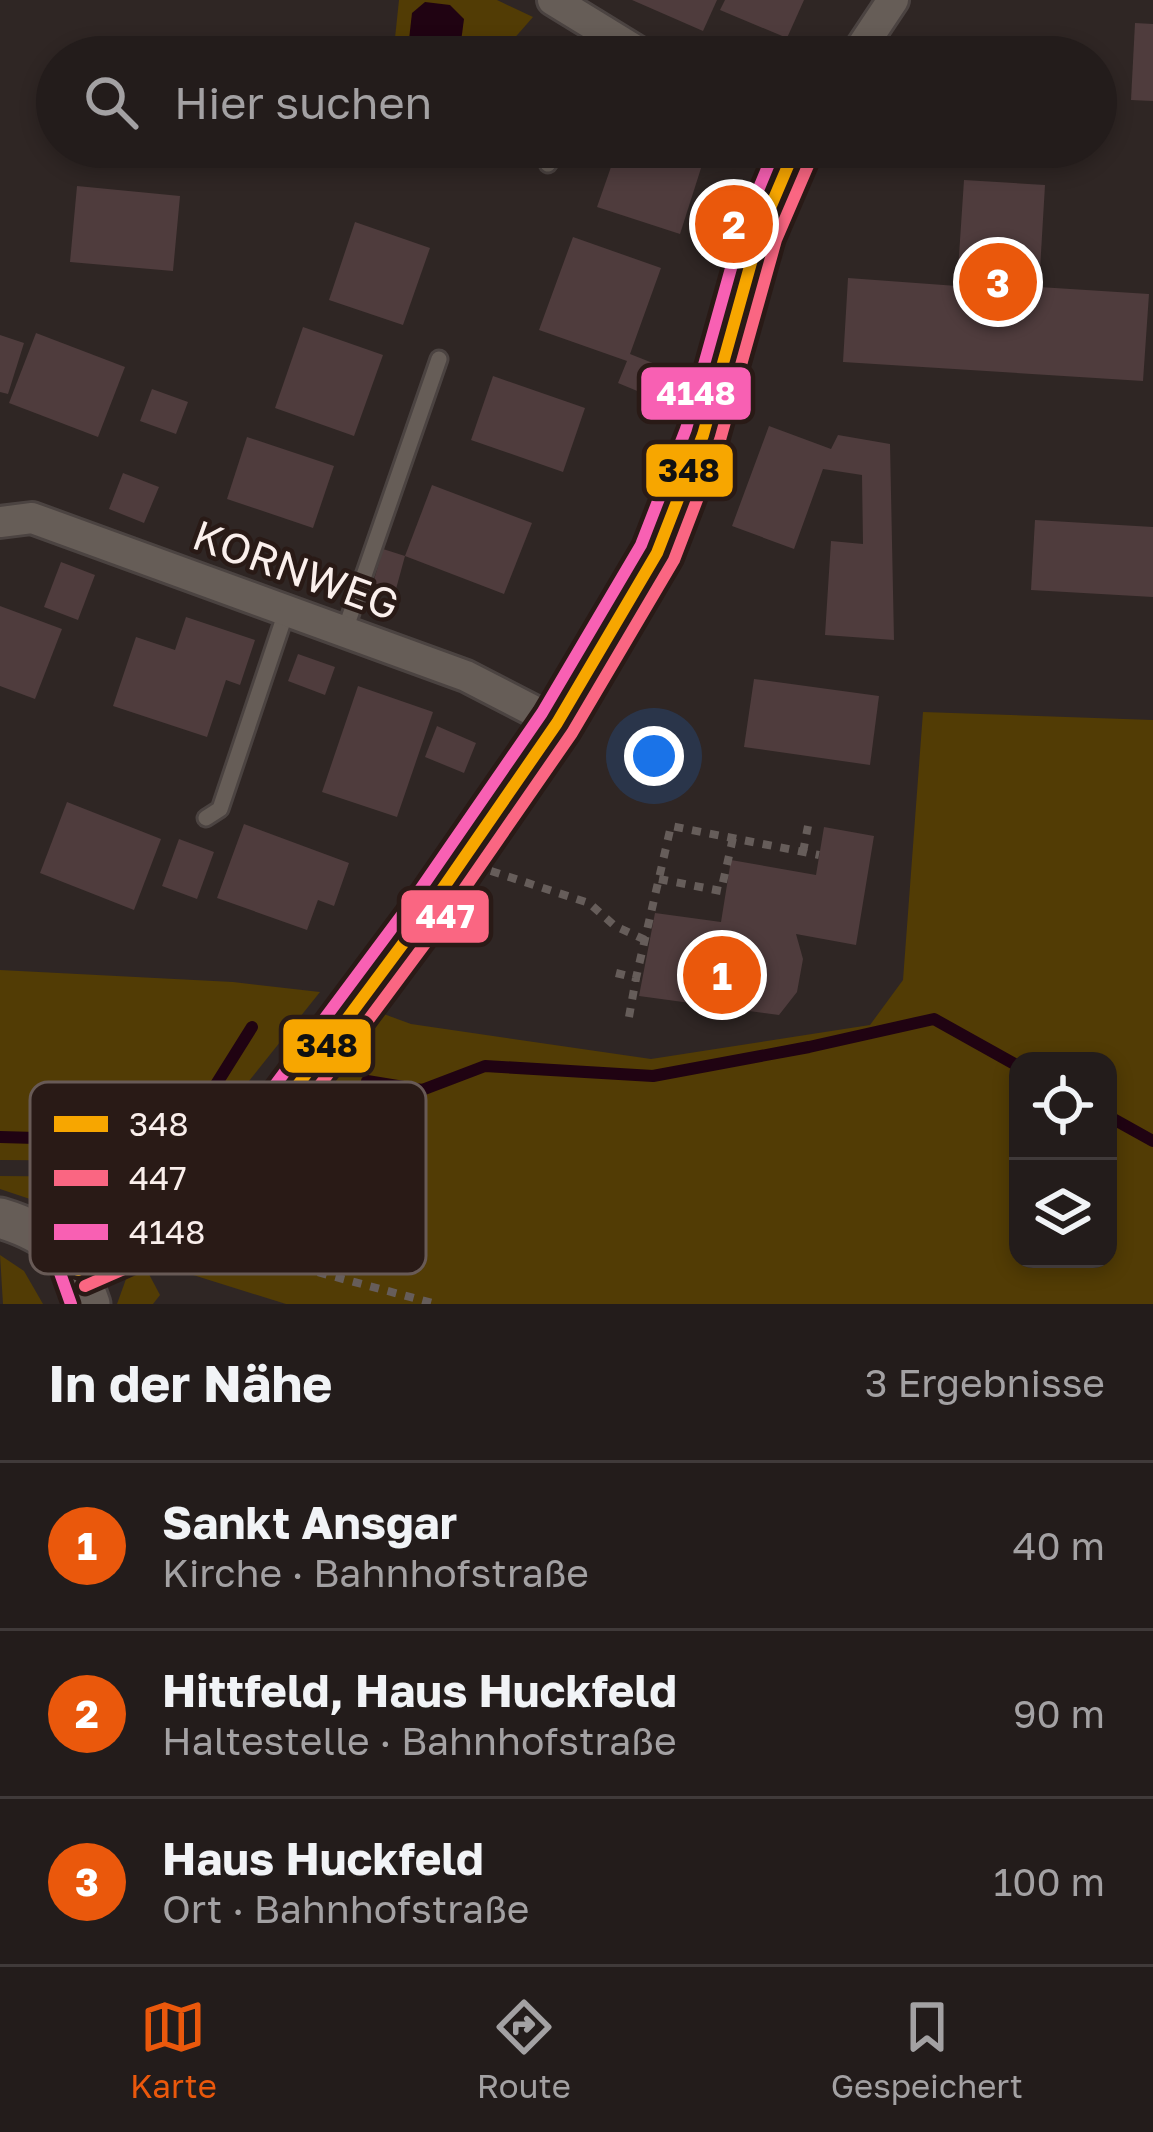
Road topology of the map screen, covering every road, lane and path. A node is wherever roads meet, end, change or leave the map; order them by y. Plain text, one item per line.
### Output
1 (553, 0) edge
2 (892, 0) edge
3 (592, 11) edge
4 (869, 36) edge
5 (787, 168) edge
6 (439, 359) dead end
7 (0, 522) edge
8 (286, 612) junction
9 (344, 632) junction
10 (557, 723) junction
11 (206, 818) dead end
12 (808, 826) dead end
13 (733, 838) junction
14 (803, 852) junction
15 (819, 855) dead end
16 (461, 862) junction
17 (659, 879) junction
18 (647, 942) junction
19 (616, 973) dead end
20 (636, 978) junction
21 (629, 1017) dead end
22 (300, 1082) edge
23 (0, 1218) edge
24 (30, 1231) edge
25 (325, 1274) edge
26 (436, 1304) edge

1 - 3 street
2 - 4 street
5 - 10 street
6 - 9 lane
7 - 8 street, KORNWEG
8 - 9 street, KORNWEG
8 - 11 lane
9 - 10 street, KORNWEG
10 - 16 street
12 - 14 path
13 - 14 path
13 - 17 path
13 - 17 path
14 - 15 path
16 - 18 path
16 - 22 street
17 - 18 path
18 - 20 path
19 - 20 path
20 - 21 path
23 - 24 street
25 - 26 path

